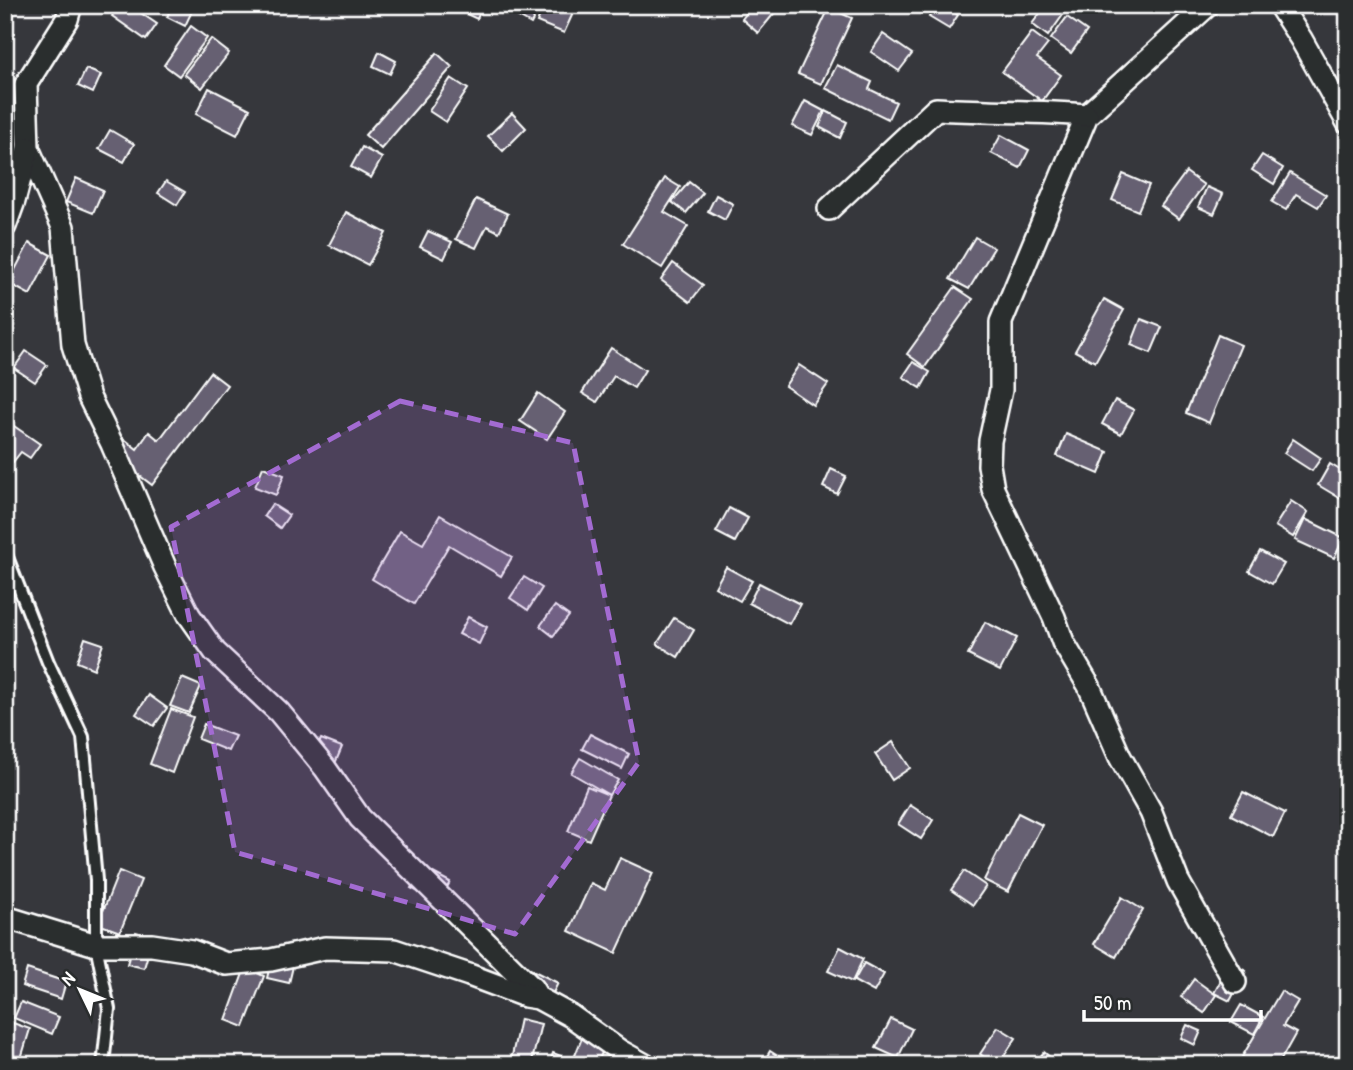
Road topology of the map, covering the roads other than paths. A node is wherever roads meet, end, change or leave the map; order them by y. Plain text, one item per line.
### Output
1 (71, 5) edge
2 (1208, 5) edge
3 (1279, 5) edge
4 (1087, 115) junction
5 (1348, 123) edge
6 (27, 148) junction
7 (829, 209) dead end
8 (5, 226) edge
9 (5, 552) edge
10 (5, 917) edge
11 (96, 945) junction
12 (1234, 982) dead end
13 (538, 998) junction
14 (103, 1065) edge
15 (646, 1065) edge

1 - 6 street
2 - 4 street
3 - 5 street
4 - 7 street
4 - 12 street
6 - 8 street
6 - 13 street
9 - 11 lane
10 - 11 street
11 - 13 street
11 - 14 lane
13 - 15 street

